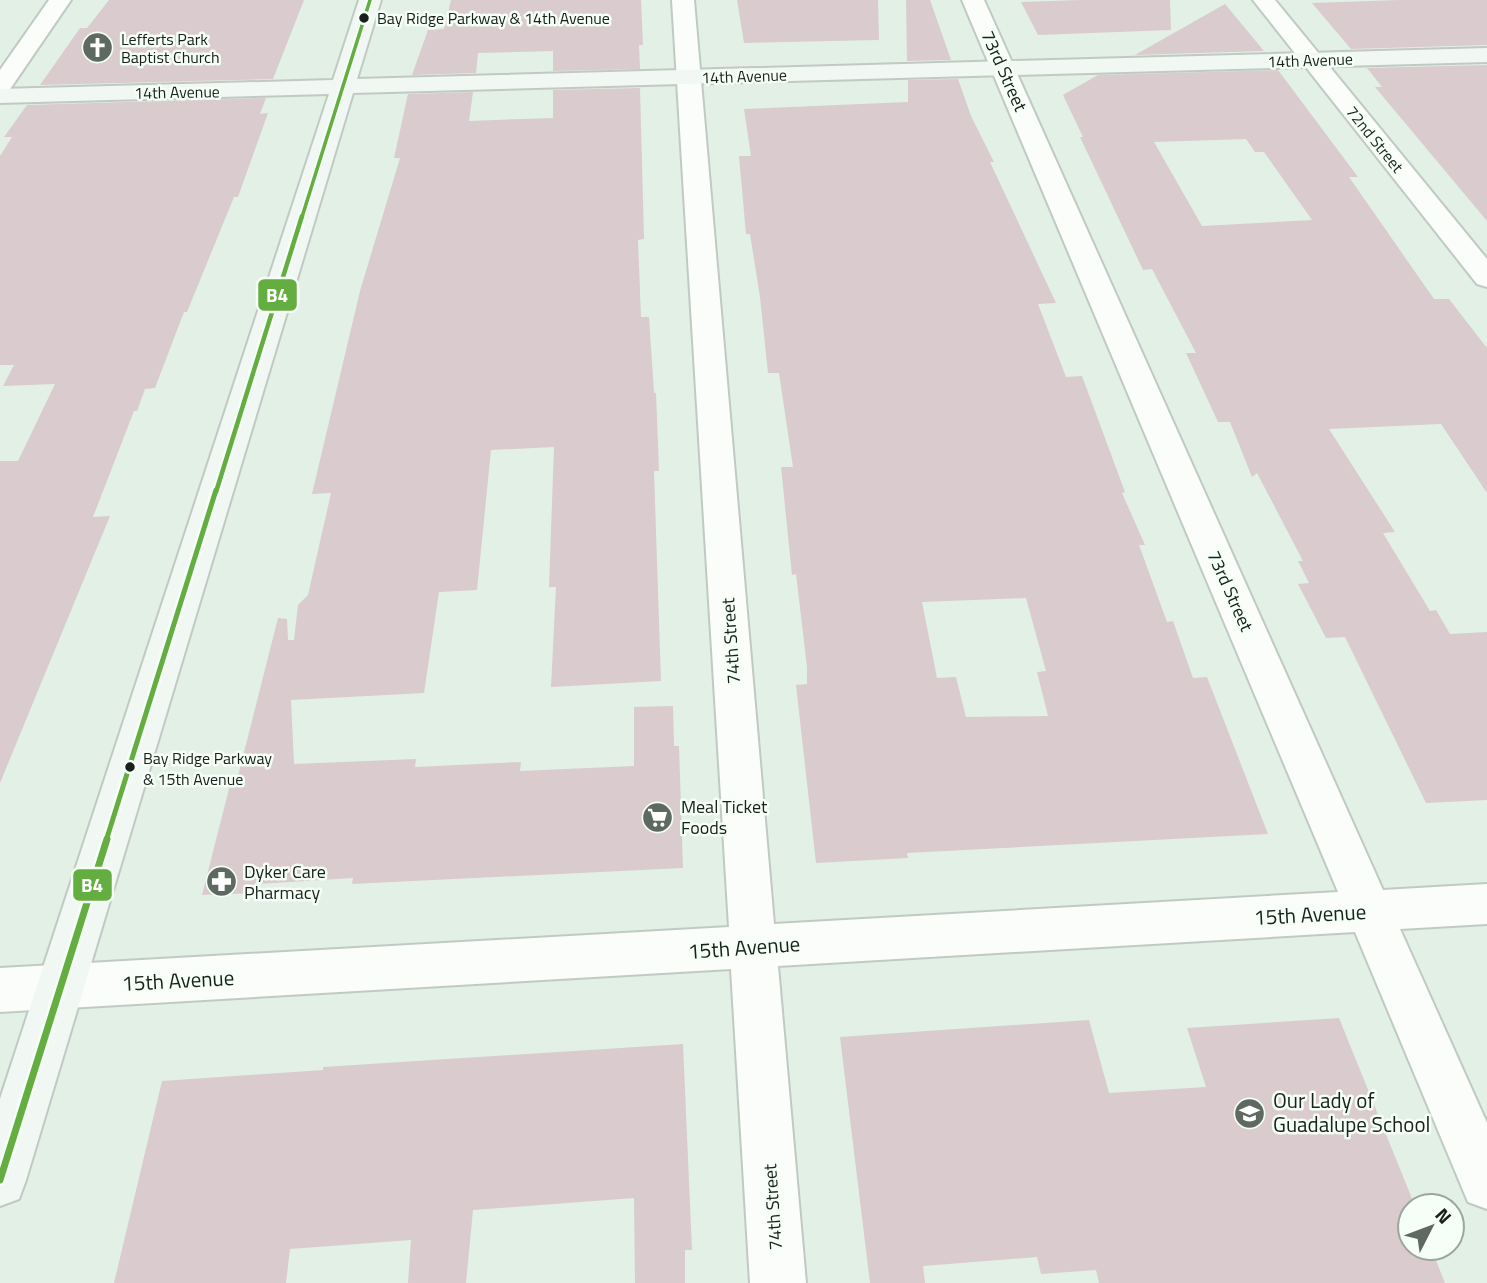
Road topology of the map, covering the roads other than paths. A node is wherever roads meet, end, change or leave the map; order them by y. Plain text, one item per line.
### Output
1 (60, 0) edge
2 (370, 0) edge
3 (683, 0) edge
4 (973, 0) edge
5 (1264, 0) edge
6 (1487, 55) edge
7 (1311, 60) junction
8 (1003, 69) junction
9 (689, 78) junction
10 (0, 87) edge
11 (342, 88) junction
12 (0, 96) edge
13 (1487, 278) edge
14 (1487, 904) edge
15 (1370, 912) junction
16 (754, 947) junction
17 (61, 987) junction
18 (0, 990) edge
19 (0, 1180) edge
20 (1487, 1183) edge
21 (778, 1283) edge

1 - 10 street
2 - 11 main road
3 - 9 street, 74th Street
4 - 8 street, 73rd Street
5 - 7 street, 72nd Street
6 - 7 main road, 14th Avenue
7 - 8 main road, 14th Avenue
7 - 13 street, 72nd Street
8 - 9 main road, 14th Avenue
8 - 15 street, 73rd Street
9 - 11 main road, 14th Avenue
9 - 16 street, 74th Street
11 - 12 main road, 14th Avenue
11 - 17 main road
14 - 15 street, 15th Avenue
15 - 16 street, 15th Avenue
15 - 20 street, 73rd Street
16 - 17 street, 15th Avenue
16 - 21 street, 74th Street
17 - 18 street, 15th Avenue
17 - 19 main road

